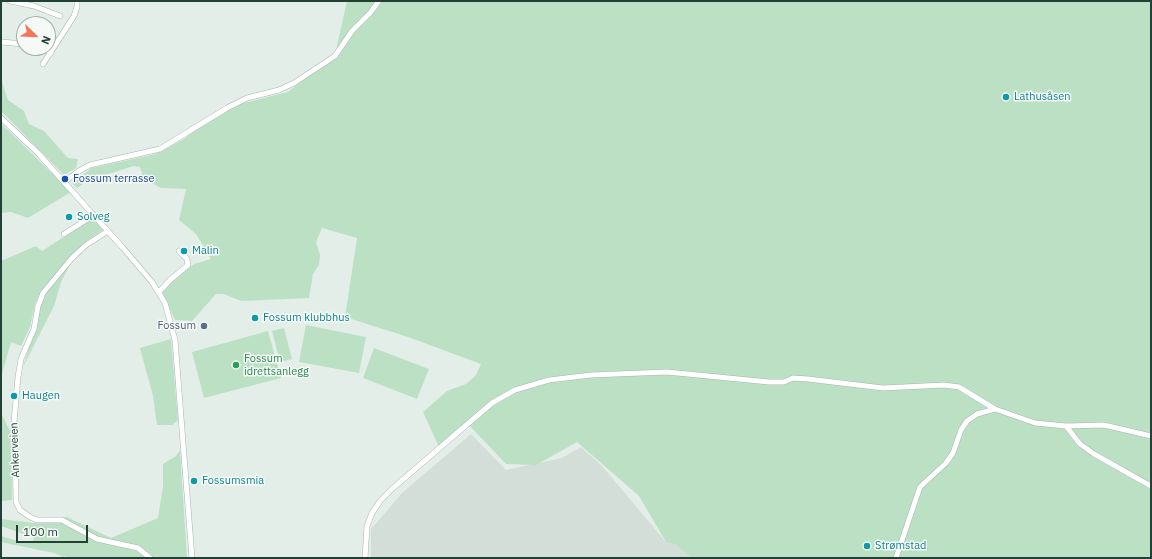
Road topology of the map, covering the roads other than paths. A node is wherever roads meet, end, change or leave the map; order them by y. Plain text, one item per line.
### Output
1 (10, 1) edge
2 (77, 1) edge
3 (379, 1) edge
4 (60, 16) dead end
5 (1, 42) edge
6 (16, 43) edge
7 (56, 45) edge
8 (49, 56) edge
9 (43, 64) dead end
10 (1, 118) edge
11 (64, 182) junction
12 (94, 215) junction
13 (108, 231) junction
14 (64, 234) dead end
15 (179, 251) dead end
16 (159, 292) junction
17 (995, 409) junction
18 (1066, 426) junction
19 (1151, 436) edge
20 (1151, 486) edge
21 (150, 558) edge
22 (192, 558) edge
23 (365, 558) edge
24 (896, 558) edge

1 - 4 street
2 - 7 street
3 - 11 street
5 - 6 street
8 - 9 street
10 - 11 street
11 - 12 street
12 - 13 street
12 - 14 street
13 - 16 street
13 - 21 street, Ankerveien
15 - 16 street
16 - 22 street
17 - 18 street
17 - 23 street
17 - 24 street
18 - 19 street
18 - 20 street

